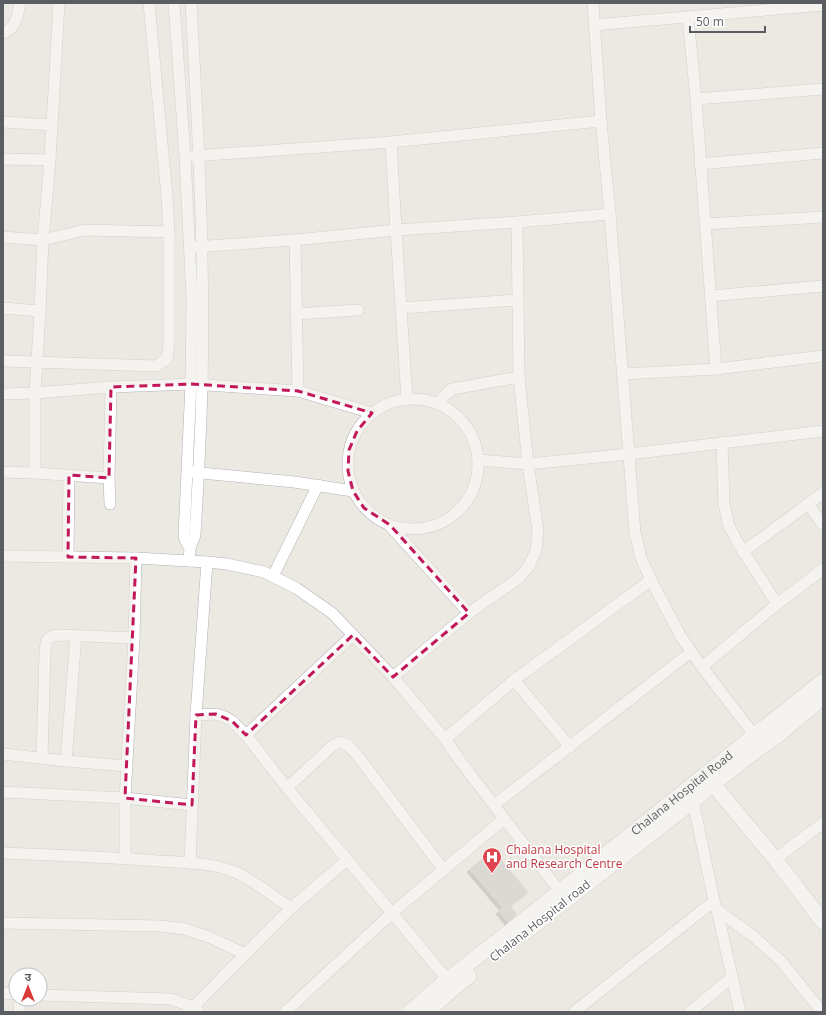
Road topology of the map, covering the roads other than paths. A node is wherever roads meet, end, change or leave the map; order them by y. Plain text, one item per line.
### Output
1 (20, 3) edge
2 (59, 3) edge
3 (149, 3) edge
4 (174, 3) edge
5 (191, 3) edge
6 (593, 3) edge
7 (823, 5) edge
8 (688, 17) junction
9 (594, 25) junction
10 (3, 33) edge
11 (823, 89) edge
12 (696, 99) junction
13 (601, 121) junction
14 (3, 122) edge
15 (52, 125) junction
16 (391, 142) junction
17 (823, 153) edge
18 (199, 155) junction
19 (185, 156) junction
20 (3, 159) edge
21 (50, 160) junction
22 (700, 164) junction
23 (610, 214) junction
24 (823, 217) edge
25 (517, 222) junction
26 (705, 224) junction
27 (396, 230) junction
28 (169, 232) junction
29 (3, 237) edge
30 (43, 240) junction
31 (295, 240) junction
32 (202, 246) junction
33 (190, 247) junction
34 (823, 286) edge
35 (710, 296) junction
36 (518, 300) junction
37 (3, 308) edge
38 (401, 308) junction
39 (358, 310) dead end
40 (40, 311) junction
41 (296, 314) junction
42 (823, 356) edge
43 (3, 362) edge
44 (37, 363) junction
45 (716, 368) junction
46 (623, 374) junction
47 (519, 377) junction
48 (197, 384) junction
49 (111, 388) junction
50 (298, 391) junction
51 (35, 393) junction
52 (3, 394) edge
53 (407, 400) junction
54 (438, 404) junction
55 (372, 413) junction
56 (823, 430) edge
57 (722, 442) junction
58 (629, 454) junction
59 (478, 460) junction
60 (528, 464) junction
61 (3, 472) edge
62 (193, 472) junction
63 (35, 473) junction
64 (69, 476) junction
65 (109, 478) junction
66 (318, 485) junction
67 (353, 491) junction
68 (823, 493) edge
69 (110, 504) dead end
70 (808, 504) junction
71 (390, 525) junction
72 (823, 525) edge
73 (743, 552) junction
74 (3, 556) edge
75 (68, 557) junction
76 (136, 558) junction
77 (189, 561) junction
78 (207, 562) junction
79 (823, 569) edge
80 (272, 576) junction
81 (651, 580) junction
82 (778, 604) junction
83 (469, 613) junction
84 (353, 635) junction
85 (76, 636) junction
86 (134, 638) junction
87 (691, 652) junction
88 (702, 668) junction
89 (393, 677) junction
90 (514, 680) junction
91 (823, 681) edge
92 (823, 697) edge
93 (196, 715) junction
94 (246, 735) junction
95 (445, 739) junction
96 (758, 741) junction
97 (570, 747) junction
98 (3, 754) edge
99 (42, 758) junction
100 (66, 761) junction
101 (127, 766) junction
102 (713, 784) junction
103 (287, 788) junction
104 (3, 792) edge
105 (125, 798) junction
106 (693, 801) junction
107 (192, 805) junction
108 (494, 805) junction
109 (504, 819) junction
110 (823, 823) edge
111 (3, 853) edge
112 (125, 858) junction
113 (775, 859) junction
114 (347, 860) junction
115 (190, 863) junction
116 (444, 869) junction
117 (563, 896) junction
118 (715, 906) junction
119 (291, 908) junction
120 (392, 913) junction
121 (823, 922) edge
122 (3, 923) edge
123 (245, 954) junction
124 (732, 977) junction
125 (451, 984) junction
126 (48, 995) edge
127 (193, 1010) edge
128 (286, 1012) edge
129 (410, 1012) edge
130 (427, 1012) edge
131 (574, 1012) edge
132 (690, 1012) edge
133 (740, 1012) edge
134 (822, 1012) edge

1 - 10 street
2 - 15 street
3 - 28 street
4 - 19 street
5 - 18 street
6 - 9 street
7 - 8 street
8 - 9 street
8 - 12 street
9 - 13 street
11 - 12 street
12 - 22 street
13 - 16 street
13 - 23 street
14 - 15 street
15 - 21 street
16 - 18 street
16 - 27 street
17 - 22 street
18 - 19 street
18 - 32 street
19 - 33 street
20 - 21 street
21 - 30 street
22 - 26 street
23 - 25 street
23 - 46 street
24 - 26 street
25 - 27 street
25 - 36 street
26 - 35 street
27 - 31 street
27 - 38 street
28 - 30 street
28 - 44 street
29 - 30 street
30 - 40 street
31 - 32 street
31 - 41 street
32 - 33 street
32 - 48 street
33 - 48 street
34 - 35 street
35 - 45 street
36 - 38 street
36 - 47 street
37 - 40 street
38 - 53 street
39 - 41 street
40 - 44 street
41 - 50 street
42 - 45 street
43 - 44 street
44 - 51 street
45 - 46 street
46 - 58 street
47 - 54 street
47 - 60 street
48 - 49 street
48 - 50 street
48 - 62 street
49 - 51 street
49 - 65 street
50 - 55 street
51 - 52 street
51 - 63 street
53 - 54 street
53 - 55 street
54 - 59 street
55 - 67 street
56 - 57 street
57 - 58 street
57 - 73 street
58 - 60 street
58 - 81 street
59 - 60 street
59 - 71 street
60 - 83 street
61 - 63 street
62 - 66 street
62 - 77 street
63 - 64 street
64 - 65 street
64 - 75 street
65 - 69 street
66 - 67 street
66 - 80 street
67 - 71 street
68 - 70 street
70 - 72 street
70 - 73 street
71 - 83 street
73 - 82 street
74 - 75 street
75 - 76 street
76 - 77 street
76 - 86 street
77 - 78 street
78 - 80 street
78 - 93 street
79 - 82 street
80 - 84 street
81 - 87 street
81 - 90 street
82 - 88 street
83 - 89 street
84 - 89 street
84 - 94 street
85 - 86 street
85 - 99 street
85 - 100 street
86 - 101 street
87 - 88 street
87 - 97 street
88 - 96 street
89 - 95 street
90 - 95 street
90 - 97 street
91 - 96 street, Chalana Hospital Road
92 - 96 street, Chalana Hospital road
93 - 94 street
93 - 107 street
94 - 103 street
95 - 108 street
96 - 102 street, Chalana Hospital road
96 - 117 street, Chalana Hospital Road
97 - 108 street
98 - 99 street
99 - 100 street
100 - 101 street
101 - 105 street
102 - 106 street, Chalana Hospital road
102 - 113 street
103 - 114 street
103 - 116 street
104 - 105 street
105 - 107 street
105 - 112 street
106 - 117 street, Chalana Hospital road
106 - 118 street
107 - 115 street
108 - 109 street
109 - 116 street
109 - 117 street
110 - 113 street
111 - 112 street
112 - 115 street
113 - 121 street
114 - 119 street
114 - 120 street
115 - 119 street
116 - 120 street
117 - 125 street, Chalana Hospital road
118 - 124 street
118 - 131 street
118 - 134 street
119 - 123 street
120 - 125 street
120 - 128 street
122 - 123 street
123 - 127 street
124 - 132 street
124 - 133 street
125 - 129 street
125 - 130 street, Chalana Hospital road
126 - 127 street

